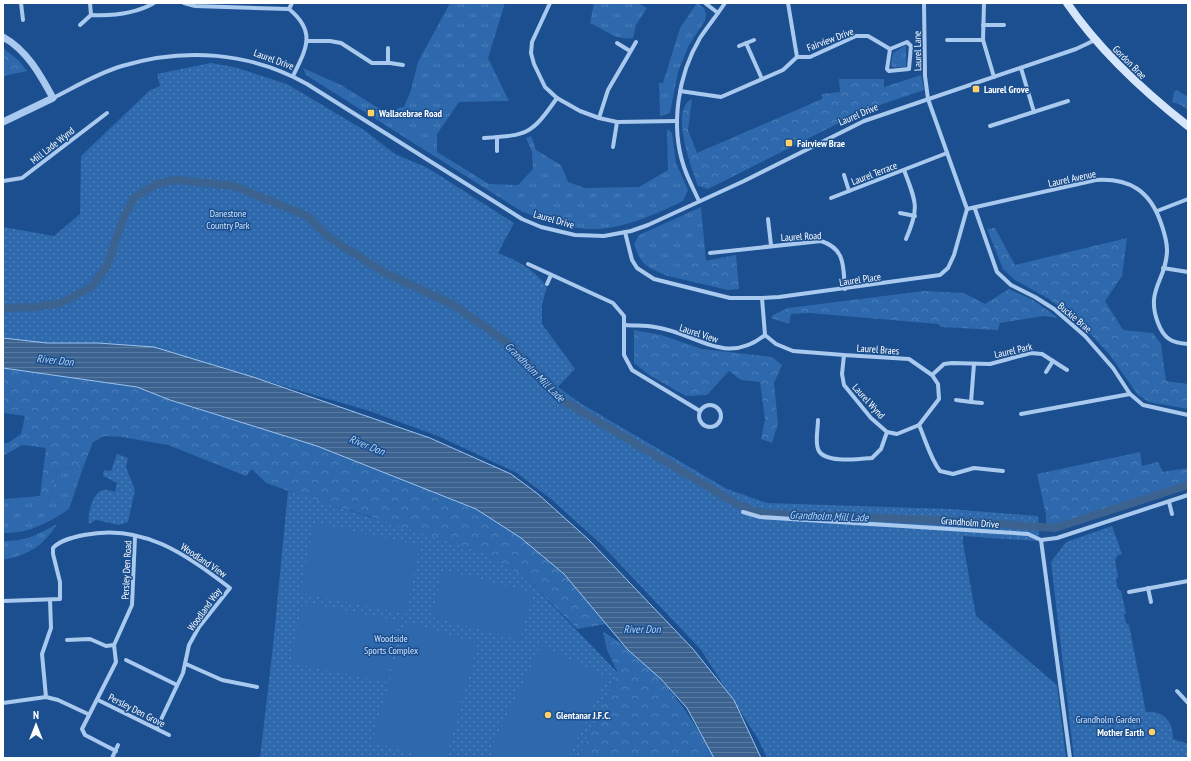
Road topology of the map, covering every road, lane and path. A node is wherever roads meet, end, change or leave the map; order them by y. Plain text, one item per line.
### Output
1 (21, 3) edge
2 (90, 3) edge
3 (154, 3) edge
4 (184, 3) edge
5 (292, 3) edge
6 (550, 3) edge
7 (705, 3) edge
8 (725, 3) edge
9 (788, 3) edge
10 (924, 3) edge
11 (984, 3) edge
12 (1067, 3) edge
13 (289, 9) junction
14 (718, 13) junction
15 (91, 15) junction
16 (23, 20) dead end
17 (80, 25) dead end
18 (983, 25) junction
19 (1004, 25) dead end
20 (3, 37) edge
21 (754, 40) dead end
22 (947, 40) dead end
23 (983, 40) junction
24 (1095, 40) junction
25 (307, 41) junction
26 (636, 42) dead end
27 (617, 43) dead end
28 (746, 43) junction
29 (739, 46) dead end
30 (388, 48) dead end
31 (890, 49) junction
32 (630, 51) junction
33 (797, 57) junction
34 (388, 63) junction
35 (403, 65) dead end
36 (1021, 68) junction
37 (293, 76) junction
38 (994, 78) junction
39 (762, 79) junction
40 (680, 91) junction
41 (53, 98) junction
42 (557, 98) junction
43 (928, 99) junction
44 (1068, 101) dead end
45 (1034, 112) junction
46 (107, 113) dead end
47 (599, 118) junction
48 (677, 121) junction
49 (3, 122) edge
50 (617, 122) junction
51 (990, 126) dead end
52 (1188, 126) edge
53 (497, 137) junction
54 (484, 138) dead end
55 (613, 147) dead end
56 (497, 151) dead end
57 (947, 153) junction
58 (904, 170) junction
59 (844, 175) dead end
60 (3, 181) edge
61 (850, 191) junction
62 (832, 198) dead end
63 (1188, 199) edge
64 (699, 201) junction
65 (967, 209) junction
66 (975, 209) junction
67 (1157, 211) junction
68 (900, 214) dead end
69 (915, 216) junction
70 (768, 220) dead end
71 (625, 232) junction
72 (906, 239) dead end
73 (771, 245) junction
74 (710, 253) dead end
75 (528, 264) dead end
76 (1163, 268) junction
77 (1188, 272) edge
78 (551, 275) junction
79 (547, 284) dead end
80 (845, 289) junction
81 (762, 298) junction
82 (625, 325) junction
83 (765, 335) junction
84 (1188, 344) edge
85 (844, 355) junction
86 (1053, 361) junction
87 (974, 364) junction
88 (1067, 370) dead end
89 (1046, 372) dead end
90 (932, 375) junction
91 (1130, 394) junction
92 (956, 400) dead end
93 (971, 402) junction
94 (982, 403) dead end
95 (700, 411) junction
96 (1021, 414) dead end
97 (1188, 415) edge
98 (818, 420) dead end
99 (919, 425) junction
100 (887, 432) junction
101 (1003, 471) dead end
102 (1188, 495) edge
103 (1168, 502) junction
104 (743, 512) dead end
105 (1172, 514) dead end
106 (135, 536) junction
107 (1041, 540) junction
108 (1188, 581) edge
109 (230, 588) joint
110 (1148, 588) junction
111 (1129, 592) dead end
112 (50, 600) junction
113 (3, 601) edge
114 (1151, 602) dead end
115 (67, 640) dead end
116 (114, 645) junction
117 (126, 660) dead end
118 (186, 664) junction
119 (177, 685) junction
120 (257, 687) dead end
121 (1177, 691) dead end
122 (46, 698) junction
123 (98, 700) junction
124 (1187, 701) edge
125 (3, 703) edge
126 (88, 714) junction
127 (157, 728) junction
128 (169, 735) dead end
129 (118, 746) dead end
130 (116, 751) junction
131 (112, 758) edge
132 (1070, 758) edge

1 - 16 street
2 - 15 street
3 - 15 street
4 - 13 street
5 - 13 street
6 - 42 street
7 - 14 street
8 - 14 street
9 - 33 street, Fairview Drive
10 - 43 street, Laurel Lane
11 - 18 street
12 - 24 main road, Gordon Brae
13 - 25 street
14 - 40 street
15 - 17 street
18 - 19 street
18 - 23 street
20 - 41 street
21 - 28 street
22 - 23 street
23 - 38 street
24 - 36 street, Laurel Drive
24 - 52 main road, Gordon Brae
25 - 34 street
25 - 37 street
26 - 32 street
27 - 32 street
28 - 29 street
28 - 39 street
30 - 34 street
31 - 31 street
31 - 33 street, Fairview Drive
32 - 47 street
33 - 39 street, Fairview Drive
34 - 35 street
36 - 38 street, Laurel Drive
36 - 45 street
37 - 41 street, Laurel Drive
37 - 71 street, Laurel Drive
38 - 43 street, Laurel Drive
39 - 40 street, Fairview Drive
40 - 48 street
41 - 49 street, Laurel Drive
42 - 47 street
42 - 53 street
43 - 57 street
43 - 64 street, Laurel Drive
44 - 45 street
45 - 51 street
46 - 60 street, Mill Lade Wynd
47 - 50 street
48 - 50 street
48 - 64 street
50 - 55 street
53 - 54 street
53 - 56 street
57 - 58 street, Laurel Terrace
57 - 65 street
58 - 61 street, Laurel Terrace
58 - 69 street, Laurel Terrace
59 - 61 street, Laurel Terrace
61 - 62 street, Laurel Terrace
63 - 67 street
64 - 71 street, Laurel Drive
65 - 66 street, Laurel Avenue
65 - 80 street, Laurel Place
66 - 67 street, Laurel Avenue
66 - 91 street, Buckie Brae
67 - 76 street, Laurel Avenue
68 - 69 street
69 - 72 street, Laurel Terrace
70 - 73 street, Laurel Road
71 - 81 street, Laurel Place
73 - 74 street, Laurel Road
73 - 80 street, Laurel Road
75 - 78 street
76 - 77 street
76 - 84 street, Laurel Avenue
78 - 79 street
78 - 82 street
80 - 81 street, Laurel Place
81 - 83 street
82 - 83 street, Laurel View
82 - 95 street
83 - 85 street, Laurel Braes
85 - 90 street, Laurel Braes
85 - 100 street, Laurel Wynd
86 - 87 street, Laurel Park
86 - 88 street, Laurel Park
86 - 89 street
87 - 90 street, Laurel Park
87 - 93 street
90 - 99 street
91 - 96 street
91 - 97 street, Buckie Brae
92 - 93 street
93 - 94 street
95 - 95 street
98 - 100 street, Laurel Wynd
99 - 100 street, Laurel Wynd
99 - 101 street
102 - 103 street, Grandholm Drive
103 - 105 street
103 - 107 street, Grandholm Drive
104 - 107 street, Grandholm Drive
106 - 109 street, Woodland View
106 - 112 street, Woodland View
106 - 116 street, Persley Den Road
107 - 132 street
108 - 110 street
109 - 118 street, Woodland Way
110 - 111 street
110 - 114 street
112 - 113 street
112 - 122 street
115 - 116 street
116 - 123 street, Persley Den Road
117 - 119 street
118 - 119 street, Woodland Way
118 - 120 street
119 - 127 street, Woodland Way
121 - 124 street
122 - 125 street
122 - 126 street
123 - 126 street, Persley Den Road
123 - 127 street, Persley Den Grove
126 - 130 street
127 - 128 street, Persley Den Grove
129 - 130 street
130 - 131 street

